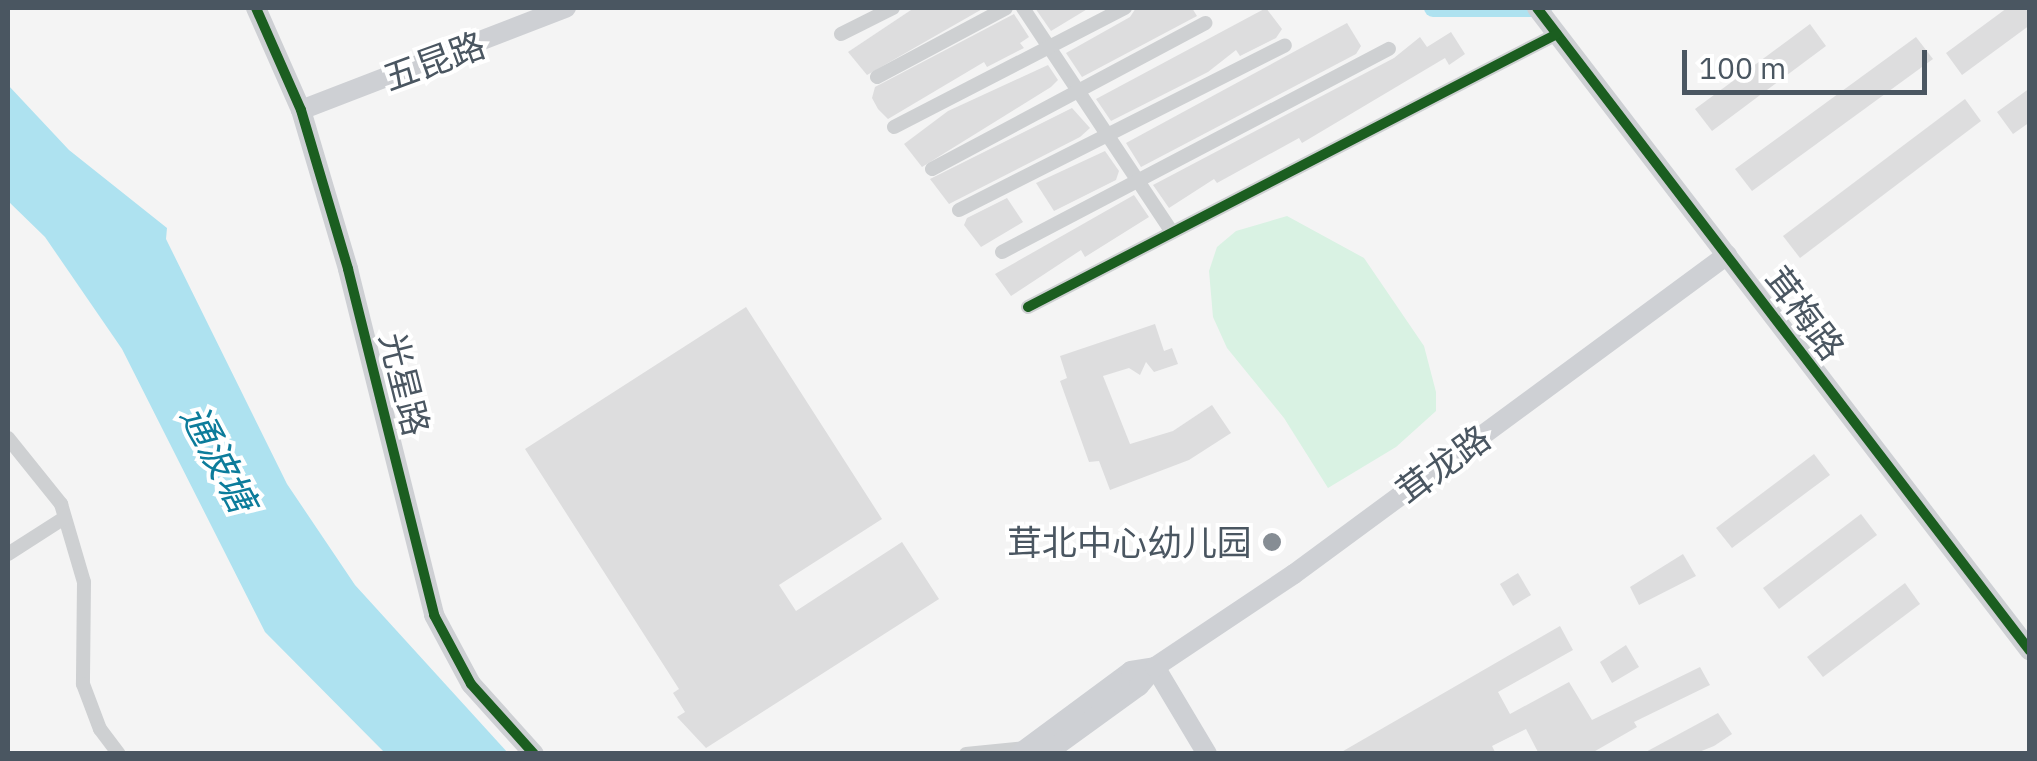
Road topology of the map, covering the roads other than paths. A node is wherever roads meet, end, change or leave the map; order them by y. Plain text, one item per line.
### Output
1 (256, 8) edge
2 (566, 8) edge
3 (892, 8) edge
4 (1006, 8) edge
5 (1022, 8) edge
6 (1125, 8) edge
7 (1537, 8) edge
8 (1206, 24) dead end
9 (841, 34) dead end
10 (1557, 34) junction
11 (1285, 44) dead end
12 (1048, 47) junction
13 (1390, 49) dead end
14 (876, 78) dead end
15 (1079, 93) junction
16 (301, 110) junction
17 (894, 127) dead end
18 (1113, 134) junction
19 (932, 169) dead end
20 (1140, 180) junction
21 (959, 210) dead end
22 (1172, 231) junction
23 (1002, 252) dead end
24 (1727, 255) junction
25 (1028, 307) dead end
26 (8, 438) edge
27 (64, 518) junction
28 (8, 554) edge
29 (2030, 652) edge
30 (1155, 667) junction
31 (1030, 752) edge
32 (119, 754) edge
33 (534, 754) edge
34 (966, 754) edge
35 (1207, 754) edge

1 - 16 street, 光星路
2 - 16 street, 五昆路
3 - 9 street
4 - 14 street
5 - 12 street
6 - 12 street
7 - 10 street, 茸梅路
8 - 15 street
10 - 22 street
10 - 24 street, 茸梅路
11 - 18 street
12 - 15 street
12 - 17 street
13 - 20 street
15 - 18 street
15 - 19 street
16 - 33 street, 光星路
18 - 20 street
18 - 21 street
20 - 22 street
20 - 23 street
22 - 25 street
24 - 29 street, 茸梅路
24 - 30 street, 茸龙路
26 - 27 street
27 - 28 street
27 - 32 street
30 - 31 street, 茸龙路
30 - 35 street
31 - 34 street

